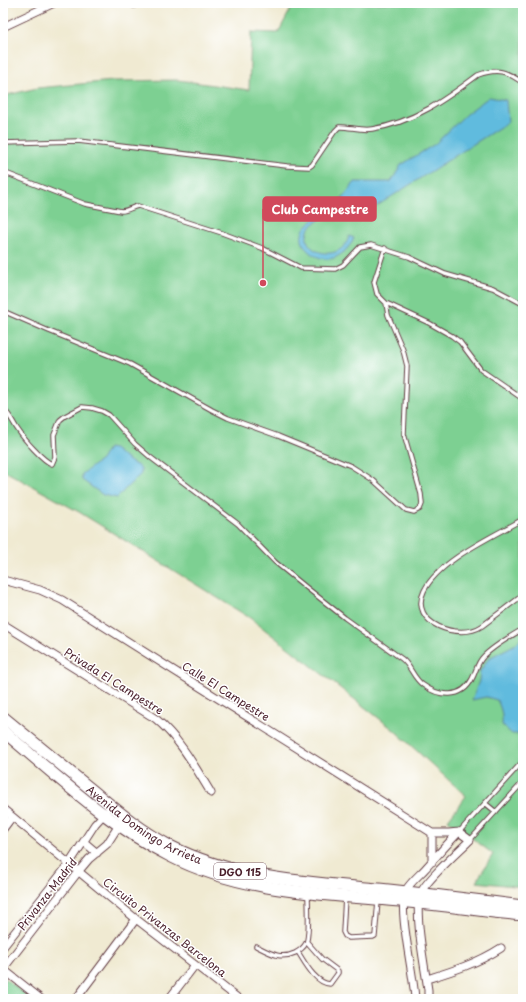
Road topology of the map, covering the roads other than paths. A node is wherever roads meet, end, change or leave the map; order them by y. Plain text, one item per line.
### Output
1 (54, 3) edge
2 (3, 27) edge
3 (523, 83) edge
4 (3, 143) edge
5 (3, 172) edge
6 (385, 248) junction
7 (386, 303) junction
8 (523, 304) edge
9 (3, 311) edge
10 (523, 399) edge
11 (3, 409) edge
12 (523, 519) edge
13 (3, 580) edge
14 (523, 595) edge
15 (3, 624) edge
16 (523, 629) edge
17 (3, 717) edge
18 (3, 731) edge
19 (523, 761) edge
20 (523, 782) edge
21 (211, 793) dead end
22 (485, 803) junction
23 (3, 809) edge
24 (108, 810) junction
25 (496, 812) junction
26 (12, 817) junction
27 (122, 821) junction
28 (3, 829) edge
29 (459, 832) junction
30 (432, 833) junction
31 (470, 840) junction
32 (84, 842) junction
33 (97, 853) junction
34 (432, 862) junction
35 (69, 864) junction
36 (78, 872) junction
37 (308, 893) junction
38 (345, 897) junction
39 (404, 897) junction
40 (419, 898) junction
41 (378, 900) junction
42 (523, 906) edge
43 (523, 915) edge
44 (136, 919) junction
45 (307, 942) junction
46 (256, 946) dead end
47 (3, 947) edge
48 (501, 948) dead end
49 (298, 952) junction
50 (195, 965) junction
51 (3, 969) edge
52 (427, 979) junction
53 (41, 999) edge
54 (76, 999) edge
55 (169, 999) edge
56 (239, 999) edge
57 (415, 999) edge
58 (428, 999) edge

1 - 2 street
3 - 4 lane
5 - 6 lane
6 - 7 lane
6 - 8 lane
7 - 9 lane
7 - 10 lane
11 - 16 lane
12 - 14 lane
13 - 30 street, Calle El Campestre
15 - 21 street, Privada El Campestre
17 - 24 main road, Avenida Domingo Arrieta / DGO 115
18 - 24 main road, Avenida Domingo Arrieta / DGO 115
19 - 22 lane
20 - 25 lane
22 - 25 lane
22 - 29 lane
23 - 26 street, Circuito Privanzas Barcelona
24 - 27 main road, Avenida Domingo Arrieta / DGO 115
24 - 32 street, Privanza Madrid
25 - 31 lane
26 - 28 street
26 - 35 street, Circuito Privanzas Barcelona
27 - 33 street, Privanza Madrid
27 - 37 main road, Avenida Domingo Arrieta / DGO 115
27 - 39 main road, Avenida Domingo Arrieta / DGO 115
29 - 30 street
29 - 31 street
29 - 34 street
30 - 34 street
31 - 40 street
32 - 33 street
32 - 35 street, Privanza Madrid
33 - 36 street, Privanza Madrid
34 - 39 street
35 - 36 street, Circuito Privanzas Barcelona
35 - 47 street, Privanza Madrid
36 - 44 street, Circuito Privanzas Barcelona
36 - 51 street, Privanza Madrid
37 - 38 main road, Avenida Domingo Arrieta / DGO 115
37 - 45 lane
38 - 41 main road, Avenida Domingo Arrieta / DGO 115
38 - 41 lane
39 - 40 main road, Avenida Domingo Arrieta / DGO 115
39 - 41 main road, Avenida Domingo Arrieta / DGO 115
39 - 57 street
40 - 42 main road, Avenida Domingo Arrieta / DGO 115
40 - 43 main road, Avenida Domingo Arrieta / DGO 115
40 - 52 street
44 - 50 street, Circuito Privanzas Barcelona
44 - 54 street
45 - 49 lane
45 - 49 lane
46 - 49 lane
48 - 52 street
50 - 55 street
50 - 56 street, Circuito Privanzas Barcelona
51 - 53 street
52 - 58 street

